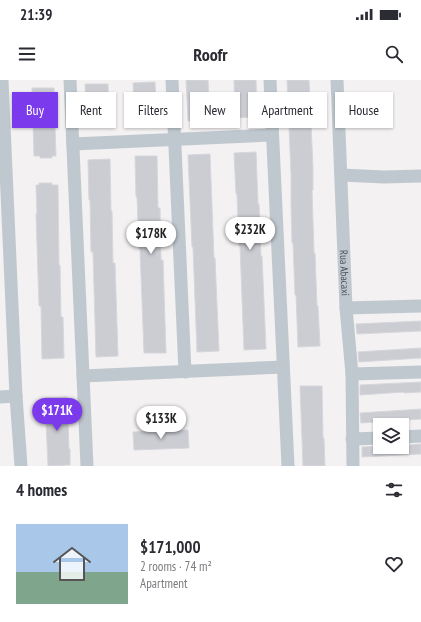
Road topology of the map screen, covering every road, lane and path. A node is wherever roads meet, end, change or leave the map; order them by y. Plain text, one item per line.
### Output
1 (70, 80) edge
2 (172, 80) edge
3 (270, 80) edge
4 (337, 80) edge
5 (1, 81) edge
6 (272, 135) junction
7 (174, 139) junction
8 (73, 144) junction
9 (3, 168) edge
10 (341, 174) junction
11 (421, 176) edge
12 (5, 274) edge
13 (421, 306) edge
14 (346, 308) junction
15 (283, 367) junction
16 (185, 372) junction
17 (421, 372) edge
18 (352, 374) junction
19 (83, 376) junction
20 (0, 396) edge
21 (16, 396) junction
22 (421, 436) edge
23 (409, 437) edge
24 (373, 438) edge
25 (352, 439) junction
26 (21, 466) edge
27 (87, 466) edge
28 (288, 466) edge
29 (353, 466) edge

1 - 8 street
2 - 7 street
3 - 6 street
4 - 10 street, Rua Abacaxi
5 - 9 street
6 - 7 street
6 - 15 street
7 - 8 street
7 - 16 street
8 - 19 street
9 - 12 street
10 - 11 street
10 - 14 street, Rua Abacaxi
12 - 21 street
13 - 14 street
14 - 18 street, Rua Abacaxi
15 - 16 street
15 - 28 street
16 - 19 street
17 - 18 street
18 - 25 street, Rua Abacaxi
19 - 27 street
20 - 21 street
21 - 26 street
22 - 23 street
24 - 25 street
25 - 29 street, Rua Abacaxi

